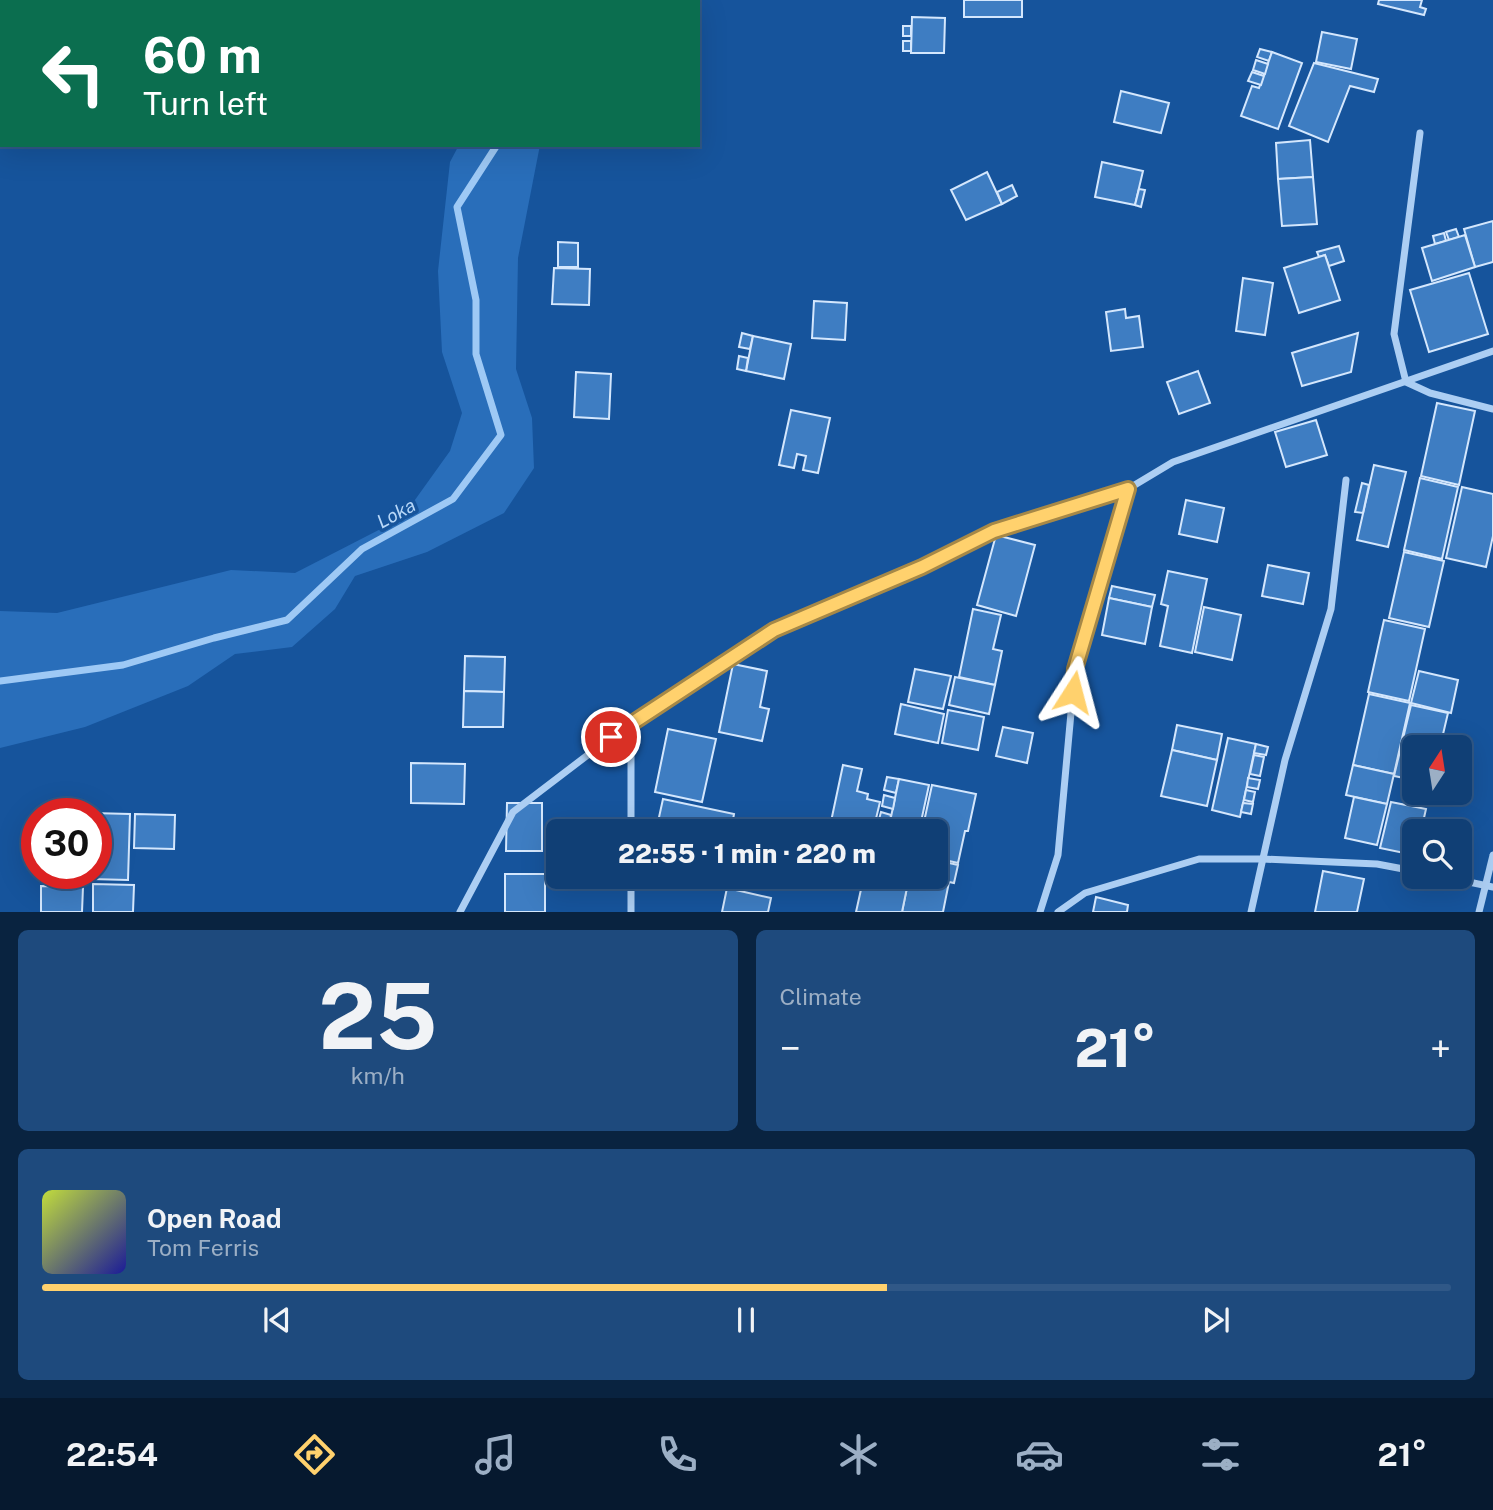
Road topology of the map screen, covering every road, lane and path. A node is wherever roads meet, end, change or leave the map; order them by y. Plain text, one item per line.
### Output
1 (1420, 133) dead end
2 (1493, 351) edge
3 (1406, 382) junction
4 (1493, 409) edge
5 (1346, 480) dead end
6 (1128, 489) junction
7 (631, 722) junction
8 (631, 819) edge
9 (1493, 855) edge
10 (1263, 859) junction
11 (1402, 869) edge
12 (1472, 882) edge
13 (1484, 884) junction
14 (1493, 887) edge
15 (631, 889) edge
16 (460, 912) edge
17 (631, 912) edge
18 (1040, 912) edge
19 (1058, 912) edge
20 (1251, 912) edge
21 (1479, 912) edge

1 - 3 street
2 - 3 street
3 - 4 street
3 - 6 street
5 - 10 street
6 - 7 street
6 - 18 street
7 - 8 street
7 - 16 street
9 - 13 street
10 - 11 street
10 - 19 street
10 - 20 street
12 - 13 street
13 - 14 street
13 - 21 street
15 - 17 street

